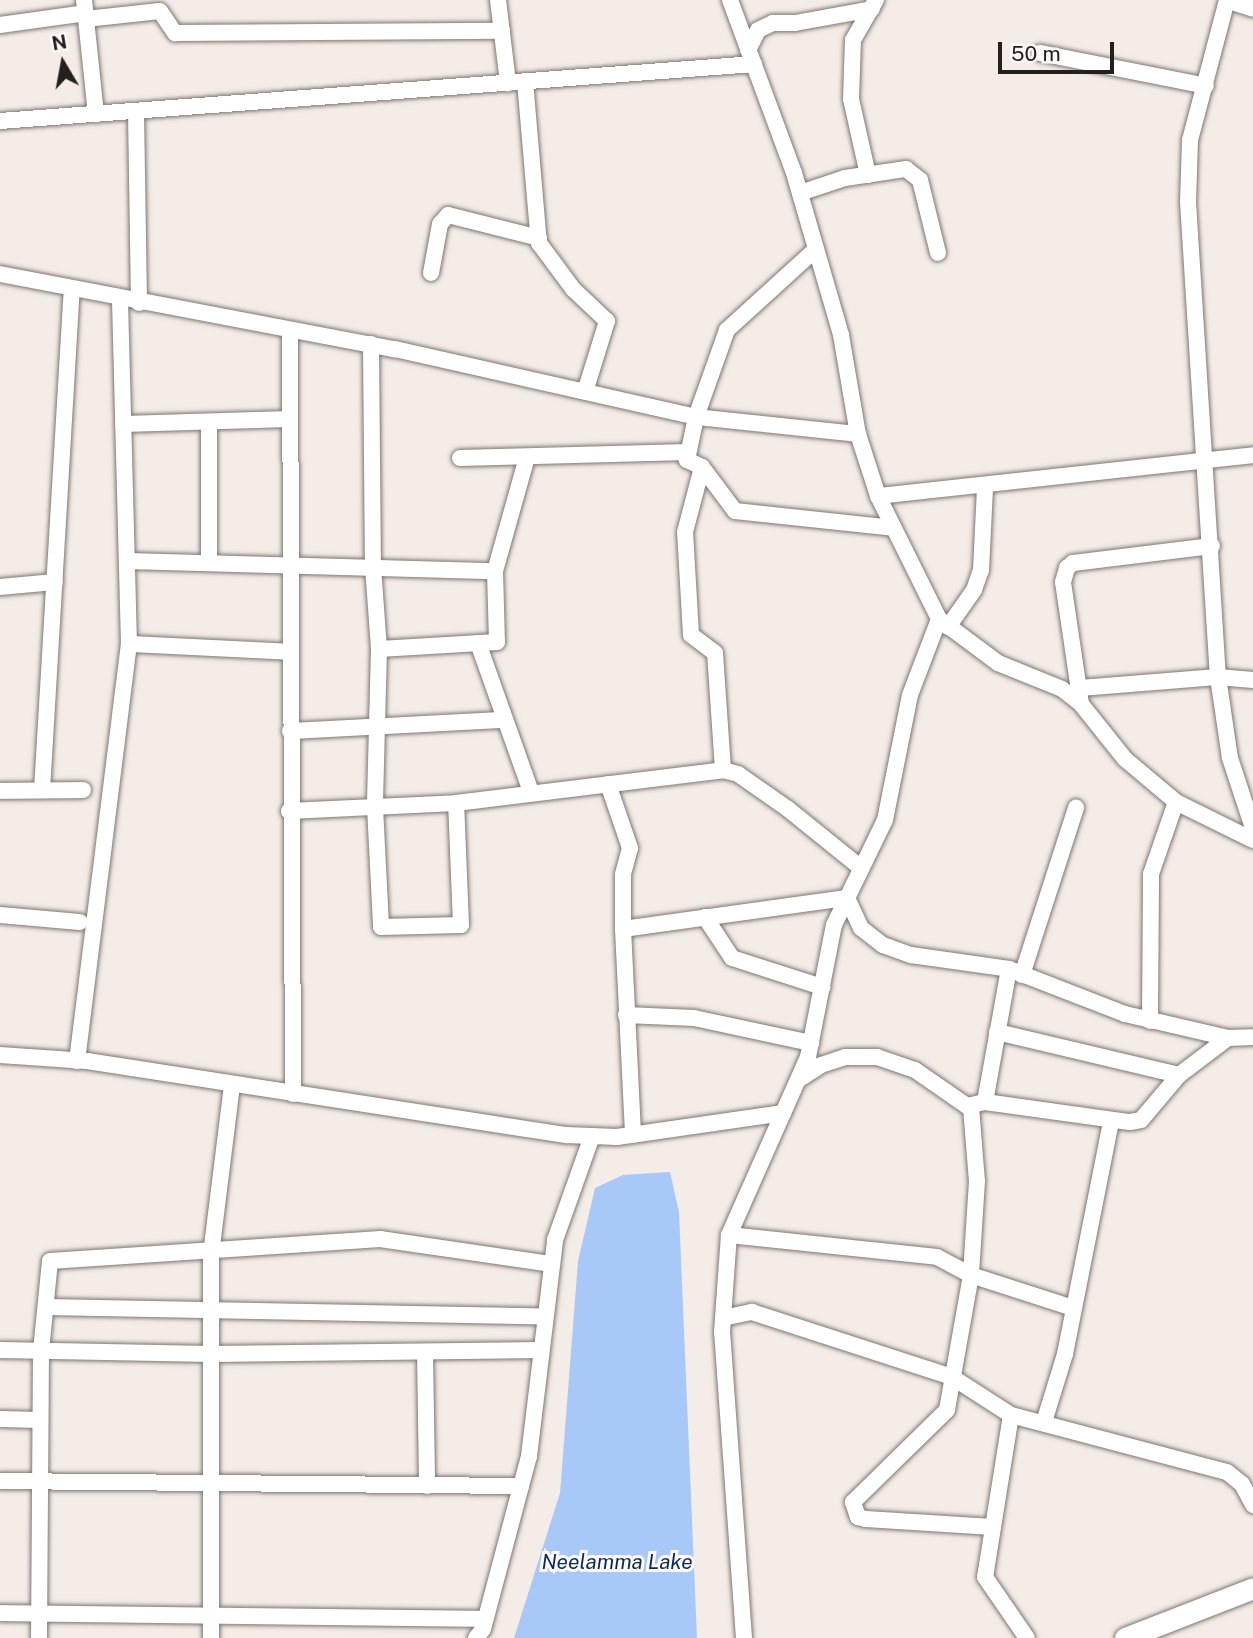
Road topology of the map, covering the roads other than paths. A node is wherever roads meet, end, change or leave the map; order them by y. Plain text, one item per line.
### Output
1 (498, 0) edge
2 (730, 0) edge
3 (1227, 0) edge
4 (1236, 0) edge
5 (874, 4) edge
6 (160, 5) edge
7 (1253, 6) edge
8 (85, 11) edge
9 (0, 25) edge
10 (502, 31) junction
11 (1040, 53) dead end
12 (751, 57) junction
13 (525, 81) junction
14 (508, 83) junction
15 (1206, 86) junction
16 (136, 111) junction
17 (96, 114) junction
18 (0, 121) edge
19 (868, 175) junction
20 (800, 193) junction
21 (539, 238) junction
22 (816, 249) junction
23 (938, 253) dead end
24 (431, 272) dead end
25 (0, 274) edge
26 (71, 297) dead end
27 (120, 299) junction
28 (139, 303) junction
29 (290, 330) junction
30 (371, 344) junction
31 (585, 392) junction
32 (696, 417) junction
33 (290, 419) junction
34 (209, 422) junction
35 (123, 424) junction
36 (858, 434) junction
37 (688, 452) junction
38 (1253, 455) edge
39 (527, 457) junction
40 (460, 458) dead end
41 (1205, 458) junction
42 (702, 467) junction
43 (985, 487) junction
44 (878, 496) junction
45 (893, 528) junction
46 (1212, 546) junction
47 (127, 561) junction
48 (209, 562) junction
49 (292, 564) junction
50 (373, 567) junction
51 (495, 571) junction
52 (55, 582) junction
53 (0, 587) edge
54 (943, 623) junction
55 (478, 643) junction
56 (129, 644) junction
57 (379, 649) junction
58 (291, 652) junction
59 (1218, 677) junction
60 (1253, 680) edge
61 (1081, 696) junction
62 (502, 720) junction
63 (376, 727) junction
64 (290, 731) junction
65 (723, 770) junction
66 (608, 783) junction
67 (42, 790) junction
68 (83, 790) dead end
69 (0, 791) edge
70 (531, 792) junction
71 (1176, 802) junction
72 (456, 803) junction
73 (375, 807) junction
74 (1076, 808) dead end
75 (289, 811) junction
76 (1253, 828) edge
77 (1253, 840) edge
78 (861, 868) junction
79 (847, 898) junction
80 (0, 915) edge
81 (705, 917) junction
82 (80, 922) dead end
83 (623, 929) junction
84 (1016, 972) junction
85 (822, 987) junction
86 (626, 1015) junction
87 (1150, 1021) junction
88 (997, 1032) junction
89 (1253, 1037) edge
90 (1228, 1038) junction
91 (811, 1043) junction
92 (0, 1055) edge
93 (77, 1061) junction
94 (1179, 1076) junction
95 (798, 1080) junction
96 (232, 1085) junction
97 (293, 1094) junction
98 (978, 1104) junction
99 (783, 1113) junction
100 (1111, 1121) junction
101 (633, 1135) junction
102 (592, 1136) junction
103 (729, 1235) junction
104 (211, 1254) junction
105 (552, 1264) junction
106 (971, 1275) junction
107 (46, 1307) junction
108 (1073, 1308) junction
109 (211, 1309) junction
110 (545, 1317) junction
111 (723, 1318) junction
112 (0, 1350) edge
113 (541, 1350) junction
114 (41, 1351) junction
115 (425, 1352) junction
116 (211, 1354) junction
117 (952, 1377) junction
118 (1011, 1415) junction
119 (0, 1419) edge
120 (40, 1420) junction
121 (1044, 1422) junction
122 (0, 1481) edge
123 (39, 1482) junction
124 (211, 1484) junction
125 (426, 1486) junction
126 (521, 1486) junction
127 (1253, 1505) edge
128 (993, 1527) junction
129 (1253, 1588) edge
130 (0, 1613) edge
131 (39, 1614) junction
132 (211, 1616) junction
133 (485, 1619) junction
134 (39, 1638) edge
135 (211, 1638) edge
136 (476, 1638) edge
137 (744, 1638) edge
138 (1027, 1638) edge
139 (1125, 1638) edge

1 - 10 street
2 - 12 street
3 - 15 street
4 - 7 street
5 - 12 street
5 - 19 street
6 - 8 street
6 - 10 street
8 - 9 street
8 - 17 street
10 - 14 street
11 - 15 street
12 - 13 street
12 - 20 street
13 - 14 street
13 - 21 street
14 - 16 street
15 - 41 street
16 - 17 street
16 - 28 street
17 - 18 street
19 - 20 street
19 - 23 street
20 - 22 street
21 - 24 street
21 - 31 street
22 - 32 street
22 - 36 street
25 - 27 street
26 - 52 street
27 - 28 street
27 - 35 street
28 - 29 street
29 - 30 street
29 - 33 street
30 - 31 street
30 - 50 street
31 - 32 street
32 - 36 street
32 - 37 street
33 - 34 street
33 - 49 street
34 - 35 street
34 - 48 street
35 - 47 street
36 - 44 street
37 - 39 street
37 - 42 street
38 - 41 street
39 - 40 street
39 - 51 street
41 - 43 street
41 - 46 street
42 - 45 street
42 - 65 street
43 - 44 street
43 - 54 street
44 - 45 street
45 - 54 street
46 - 59 street
46 - 61 street
47 - 48 street
47 - 56 street
48 - 49 street
49 - 50 street
49 - 58 street
50 - 51 street
50 - 57 street
51 - 55 street
52 - 53 street
52 - 67 street
54 - 61 street
54 - 78 street
55 - 57 street
55 - 62 street
56 - 58 street
56 - 93 street
57 - 63 street
58 - 64 street
59 - 60 street
59 - 61 street
59 - 76 street
61 - 71 street
62 - 63 street
62 - 70 street
63 - 64 street
63 - 73 street
64 - 75 street
65 - 66 street
65 - 78 street
66 - 70 street
66 - 83 street
67 - 68 street
67 - 69 street
70 - 72 street
71 - 77 street
71 - 87 street
72 - 73 street
72 - 73 street
73 - 75 street
74 - 84 street
75 - 97 street
78 - 79 street
79 - 81 street
79 - 84 street
79 - 85 street
80 - 82 street
81 - 83 street
81 - 85 street
83 - 86 street
84 - 87 street
84 - 88 street
85 - 91 street
86 - 91 street
86 - 101 street
87 - 90 street
88 - 94 street
88 - 98 street
89 - 90 street
90 - 94 street
91 - 95 street
92 - 93 street
93 - 96 street
94 - 100 street
95 - 98 street
95 - 99 street
96 - 97 street
96 - 104 street
97 - 102 street
98 - 100 street
98 - 106 street
99 - 101 street
99 - 103 street
100 - 108 street
101 - 102 street
102 - 105 street
103 - 106 street
103 - 111 street
104 - 105 street
104 - 107 street
104 - 109 street
105 - 110 street
106 - 108 street
106 - 117 street
107 - 109 street
107 - 114 street
108 - 121 street
109 - 110 street
109 - 116 street
110 - 113 street
111 - 117 street
111 - 137 street
112 - 114 street
113 - 115 street
113 - 126 street
114 - 116 street
114 - 120 street
115 - 116 street
115 - 125 street
116 - 124 street
117 - 118 street
117 - 128 street
118 - 121 street
118 - 128 street
119 - 120 street
120 - 123 street
121 - 127 street
122 - 123 street
123 - 124 street
123 - 131 street
124 - 125 street
124 - 132 street
125 - 126 street
126 - 133 street
128 - 138 street
129 - 139 street
130 - 131 street
131 - 132 street
131 - 134 street
132 - 133 street
132 - 135 street
133 - 136 street

